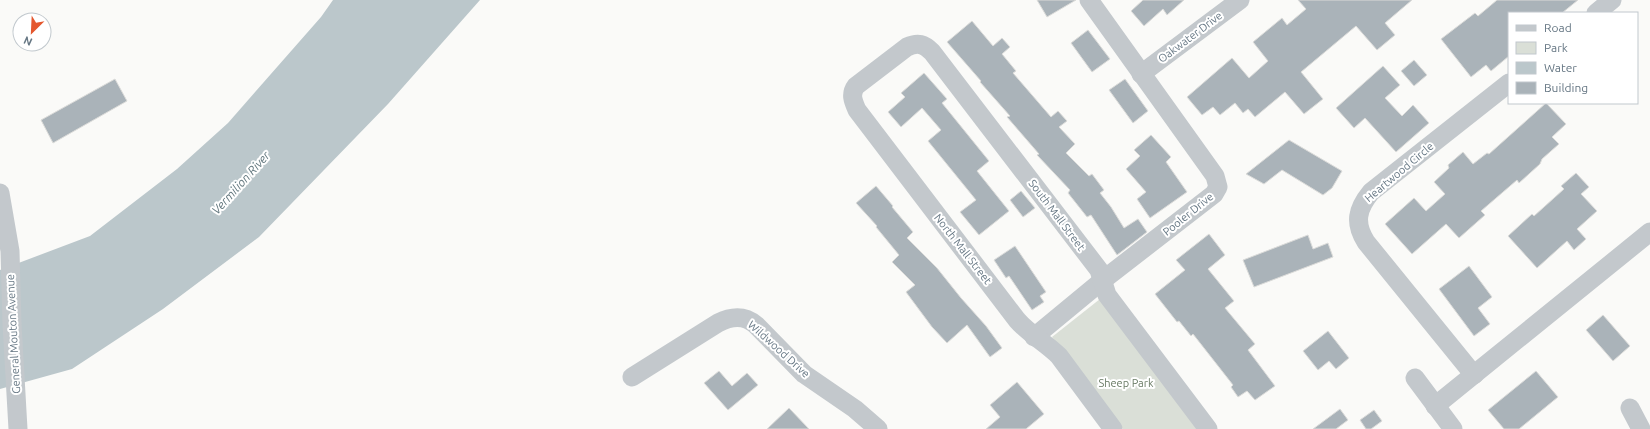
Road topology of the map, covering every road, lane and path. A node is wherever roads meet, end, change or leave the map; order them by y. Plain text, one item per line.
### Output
1 (1088, 0) edge
2 (1240, 0) edge
3 (1612, 0) edge
4 (1597, 12) edge
5 (884, 64) joint
6 (1141, 74) junction
7 (1508, 83) edge
8 (0, 192) edge
9 (1650, 232) edge
10 (1103, 280) junction
11 (1034, 337) junction
12 (1474, 375) junction
13 (632, 377) dead end
14 (1415, 378) dead end
15 (1435, 406) junction
16 (1630, 408) dead end
17 (1107, 427) edge
18 (18, 429) edge
19 (878, 429) edge
20 (1208, 429) edge
21 (1453, 429) edge
22 (1641, 429) edge

1 - 6 street, Pooler Drive
2 - 6 street, Oakwater Drive
3 - 4 street
5 - 10 street, South Mall Street
5 - 11 street, North Mall Street
6 - 10 street, Pooler Drive
7 - 12 street, Heartwood Circle
8 - 18 street, General Mouton Avenue
9 - 12 street
10 - 11 street, Pooler Drive
10 - 20 street, South Mall Street
11 - 17 street, North Mall Street
12 - 15 street
13 - 19 street, Wildwood Drive
14 - 15 street
15 - 21 street
16 - 22 street

